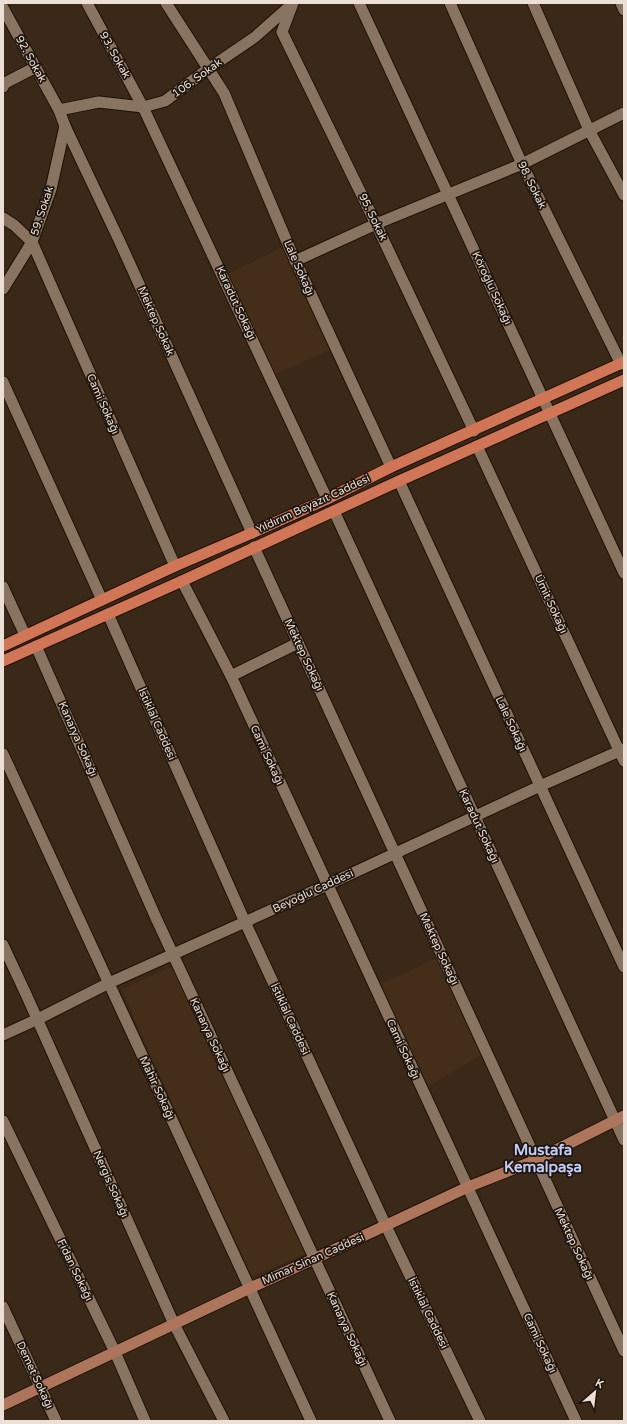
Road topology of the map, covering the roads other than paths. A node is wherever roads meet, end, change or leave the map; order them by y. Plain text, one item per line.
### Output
1 (86, 3) edge
2 (166, 3) edge
3 (293, 3) edge
4 (359, 3) edge
5 (450, 3) edge
6 (533, 3) edge
7 (621, 3) edge
8 (3, 8) edge
9 (624, 10) edge
10 (36, 67) junction
11 (208, 69) junction
12 (3, 87) edge
13 (144, 107) junction
14 (60, 110) junction
15 (624, 113) edge
16 (64, 126) junction
17 (589, 130) junction
18 (522, 164) junction
19 (448, 194) junction
20 (624, 195) edge
21 (3, 218) edge
22 (376, 224) junction
23 (32, 242) junction
24 (295, 261) junction
25 (3, 289) edge
26 (623, 363) edge
27 (624, 380) edge
28 (3, 382) edge
29 (543, 399) junction
30 (550, 414) junction
31 (474, 431) junction
32 (477, 446) junction
33 (391, 467) junction
34 (399, 481) junction
35 (327, 499) junction
36 (334, 511) junction
37 (252, 533) junction
38 (254, 547) junction
39 (174, 566) junction
40 (624, 573) edge
41 (182, 581) junction
42 (3, 587) edge
43 (102, 600) junction
44 (108, 614) junction
45 (25, 636) junction
46 (298, 643) junction
47 (3, 646) edge
48 (36, 646) junction
49 (3, 661) edge
50 (231, 676) junction
51 (3, 754) edge
52 (622, 754) edge
53 (540, 786) junction
54 (475, 817) junction
55 (395, 853) junction
56 (327, 885) junction
57 (245, 922) junction
58 (3, 945) edge
59 (174, 955) junction
60 (624, 967) edge
61 (109, 983) junction
62 (38, 1019) junction
63 (3, 1035) edge
64 (619, 1118) edge
65 (3, 1121) edge
66 (624, 1140) edge
67 (536, 1160) junction
68 (468, 1187) junction
69 (386, 1226) junction
70 (314, 1259) junction
71 (250, 1288) junction
72 (3, 1307) edge
73 (174, 1324) junction
74 (115, 1352) junction
75 (624, 1352) edge
76 (41, 1388) junction
77 (3, 1405) edge
78 (56, 1421) edge
79 (145, 1421) edge
80 (224, 1421) edge
81 (311, 1421) edge
82 (390, 1421) edge
83 (480, 1421) edge
84 (576, 1421) edge

1 - 13 street, 93. Sokak
2 - 11 street, Lale Sokağı
3 - 11 street, 106. Sokak
3 - 22 street, 95. Sokak
4 - 19 street, Köroğlu Sokağı
5 - 18 street, 98. Sokak
6 - 17 street
7 - 9 street
8 - 10 street, 92. Sokak
10 - 12 street
10 - 14 street, 92. Sokak
11 - 13 street, 106. Sokak
11 - 24 street, Lale Sokağı
13 - 14 street, 106. Sokak
13 - 35 street, Karadut Sokağı
14 - 16 street, Mektep Sokak
15 - 17 street
16 - 23 street, 59. Sokak
16 - 37 street, Mektep Sokak
17 - 18 street
17 - 20 street
18 - 19 street
18 - 26 street, 98. Sokak
19 - 22 street
19 - 29 street, Köroğlu Sokağı
21 - 23 street
22 - 24 street
22 - 31 street, 95. Sokak
23 - 25 street, 59. Sokak
23 - 39 street, Cami Sokağı
24 - 33 street, Lale Sokağı
26 - 29 main road, Yıldırım Beyazıt Caddesi
27 - 30 main road, Yıldırım Beyazıt Caddesi
28 - 43 street
29 - 30 street, Köroğlu Sokağı
29 - 31 main road, Yıldırım Beyazıt Caddesi
30 - 32 main road, Yıldırım Beyazıt Caddesi
30 - 40 street, Köroğlu Sokağı
31 - 33 main road, Yıldırım Beyazıt Caddesi
32 - 34 main road, Yıldırım Beyazıt Caddesi
32 - 52 street, Ümit Sokağı
33 - 35 main road, Yıldırım Beyazıt Caddesi
34 - 36 main road, Yıldırım Beyazıt Caddesi
34 - 53 street, Lale Sokağı
35 - 36 main road
35 - 37 main road, Yıldırım Beyazıt Caddesi
36 - 38 main road, Yıldırım Beyazıt Caddesi
36 - 54 street, Karadut Sokağı
37 - 39 main road, Yıldırım Beyazıt Caddesi
38 - 41 main road, Yıldırım Beyazıt Caddesi
38 - 46 street, Mektep Sokağı
39 - 43 main road, Yıldırım Beyazıt Caddesi
41 - 44 main road, Yıldırım Beyazıt Caddesi
41 - 50 street, Cami Sokağı
42 - 45 street
43 - 44 main road
43 - 45 main road, Yıldırım Beyazıt Caddesi
44 - 48 main road, Yıldırım Beyazıt Caddesi
44 - 57 street, İstiklal Caddesi
45 - 47 main road, Yıldırım Beyazıt Caddesi
46 - 50 street
46 - 55 street, Mektep Sokağı
48 - 49 main road, Yıldırım Beyazıt Caddesi
48 - 59 street, Kanarya Sokağı
50 - 56 street, Cami Sokağı
51 - 61 street, Mahir Sokağı
52 - 53 street, Beyoğlu Caddesi
53 - 54 street, Beyoğlu Caddesi
53 - 60 street, Lale Sokağı
54 - 55 street, Beyoğlu Caddesi
54 - 64 street, Karadut Sokağı
55 - 56 street, Beyoğlu Caddesi
55 - 67 street, Mektep Sokağı
56 - 57 street, Beyoğlu Caddesi
56 - 68 street, Cami Sokağı
57 - 59 street, Beyoğlu Caddesi
57 - 69 street, İstiklal Caddesi
58 - 62 street, Nergis Sokağı
59 - 61 street, Beyoğlu Caddesi
59 - 70 street, Kanarya Sokağı
61 - 62 street, Beyoğlu Caddesi
61 - 71 street, Mahir Sokağı
62 - 63 street, Beyoğlu Caddesi
62 - 73 street, Nergis Sokağı
64 - 66 street, Karadut Sokağı
64 - 67 main road, Mimar Sinan Caddesi
65 - 74 street, Fidan Sokağı
67 - 68 main road, Mimar Sinan Caddesi
67 - 75 street, Mektep Sokağı
68 - 69 main road, Mimar Sinan Caddesi
68 - 84 street, Cami Sokağı
69 - 70 main road, Mimar Sinan Caddesi
69 - 83 street, İstiklal Caddesi
70 - 71 main road, Mimar Sinan Caddesi
70 - 82 street, Kanarya Sokağı
71 - 73 main road, Mimar Sinan Caddesi
71 - 81 street, Mahir Sokağı
72 - 76 street, Demet Sokağı
73 - 74 main road, Mimar Sinan Caddesi
73 - 80 street, Nergis Sokağı
74 - 76 main road, Mimar Sinan Caddesi
74 - 79 street, Fidan Sokağı
76 - 77 main road, Mimar Sinan Caddesi
76 - 78 street, Demet Sokağı

